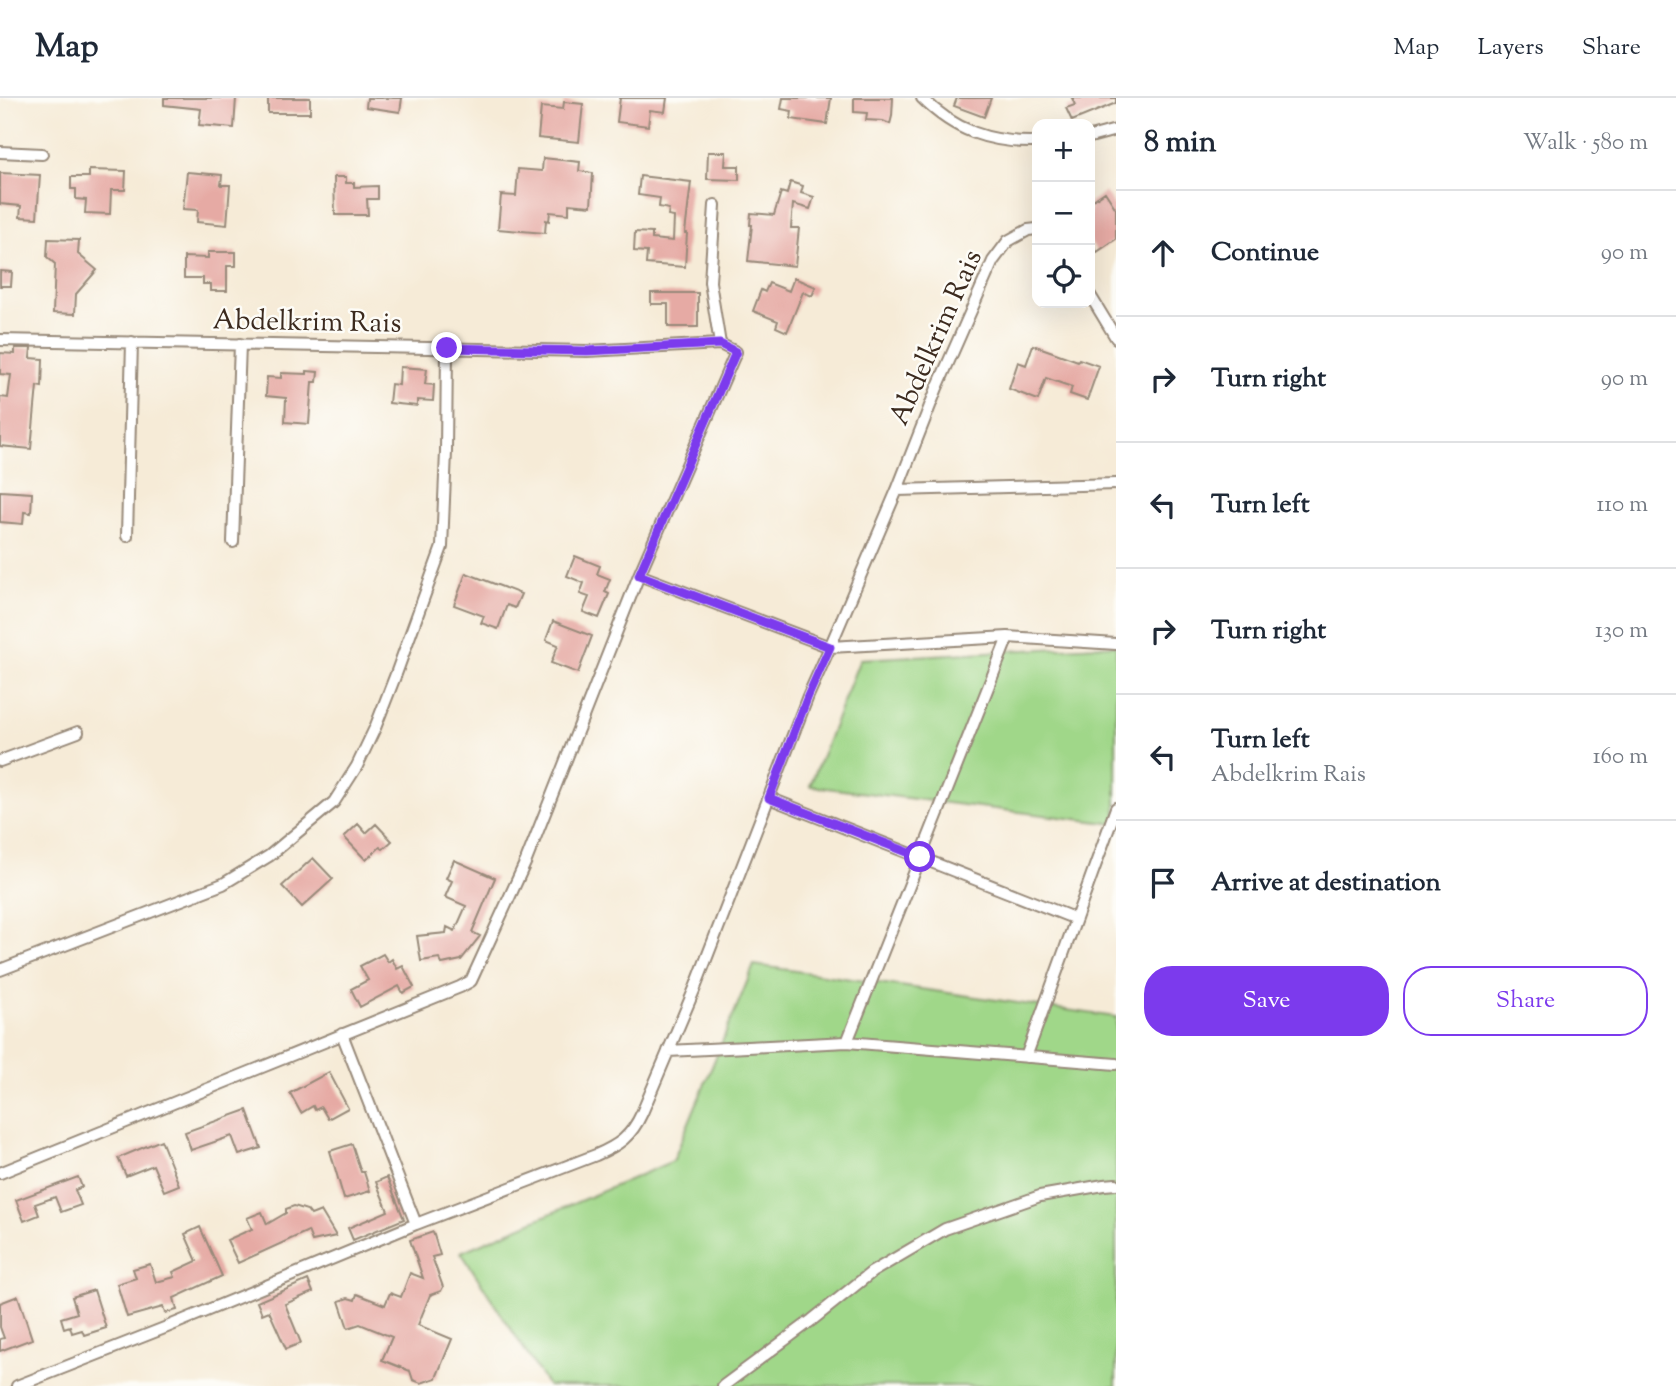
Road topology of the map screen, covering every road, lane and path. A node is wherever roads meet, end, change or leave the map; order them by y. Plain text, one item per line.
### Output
1 (922, 98) edge
2 (1116, 130) edge
3 (1095, 136) edge
4 (1032, 142) edge
5 (0, 152) edge
6 (42, 154) dead end
7 (715, 205) dead end
8 (1032, 230) edge
9 (1095, 303) edge
10 (1116, 338) edge
11 (0, 340) edge
12 (132, 342) junction
13 (240, 344) junction
14 (720, 344) junction
15 (447, 348) junction
16 (1116, 484) edge
17 (897, 490) junction
18 (127, 536) dead end
19 (233, 542) dead end
20 (639, 575) junction
21 (1008, 636) junction
22 (1116, 644) edge
23 (830, 647) junction
24 (78, 732) dead end
25 (0, 761) edge
26 (769, 798) junction
27 (1116, 808) edge
28 (920, 857) junction
29 (1076, 919) junction
30 (0, 970) edge
31 (342, 1034) junction
32 (847, 1042) junction
33 (668, 1051) junction
34 (1026, 1057) junction
35 (1116, 1064) edge
36 (0, 1173) edge
37 (1116, 1184) edge
38 (416, 1224) junction
39 (17, 1386) edge
40 (723, 1386) edge

1 - 4 street
2 - 3 street
5 - 6 street
7 - 14 street
8 - 17 street, Abdelkrim Rais
9 - 10 street
11 - 12 street, Abdelkrim Rais
12 - 13 street, Abdelkrim Rais
12 - 18 street
13 - 15 street, Abdelkrim Rais
13 - 19 street
14 - 15 street, Abdelkrim Rais
14 - 20 street, Abdelkrim Rais
15 - 30 street
16 - 17 street
17 - 23 street, Abdelkrim Rais
20 - 23 street
20 - 31 street
21 - 22 street
21 - 23 street
21 - 28 street
23 - 26 street, Abdelkrim Rais
24 - 25 street
26 - 28 street
26 - 33 street, Abdelkrim Rais
27 - 29 street
28 - 29 street
28 - 32 street
29 - 34 street
31 - 36 street
31 - 38 street
32 - 33 street
32 - 34 street
33 - 38 street, Abdelkrim Rais
34 - 35 street
37 - 40 street
38 - 39 street, Abdelkrim Rais

